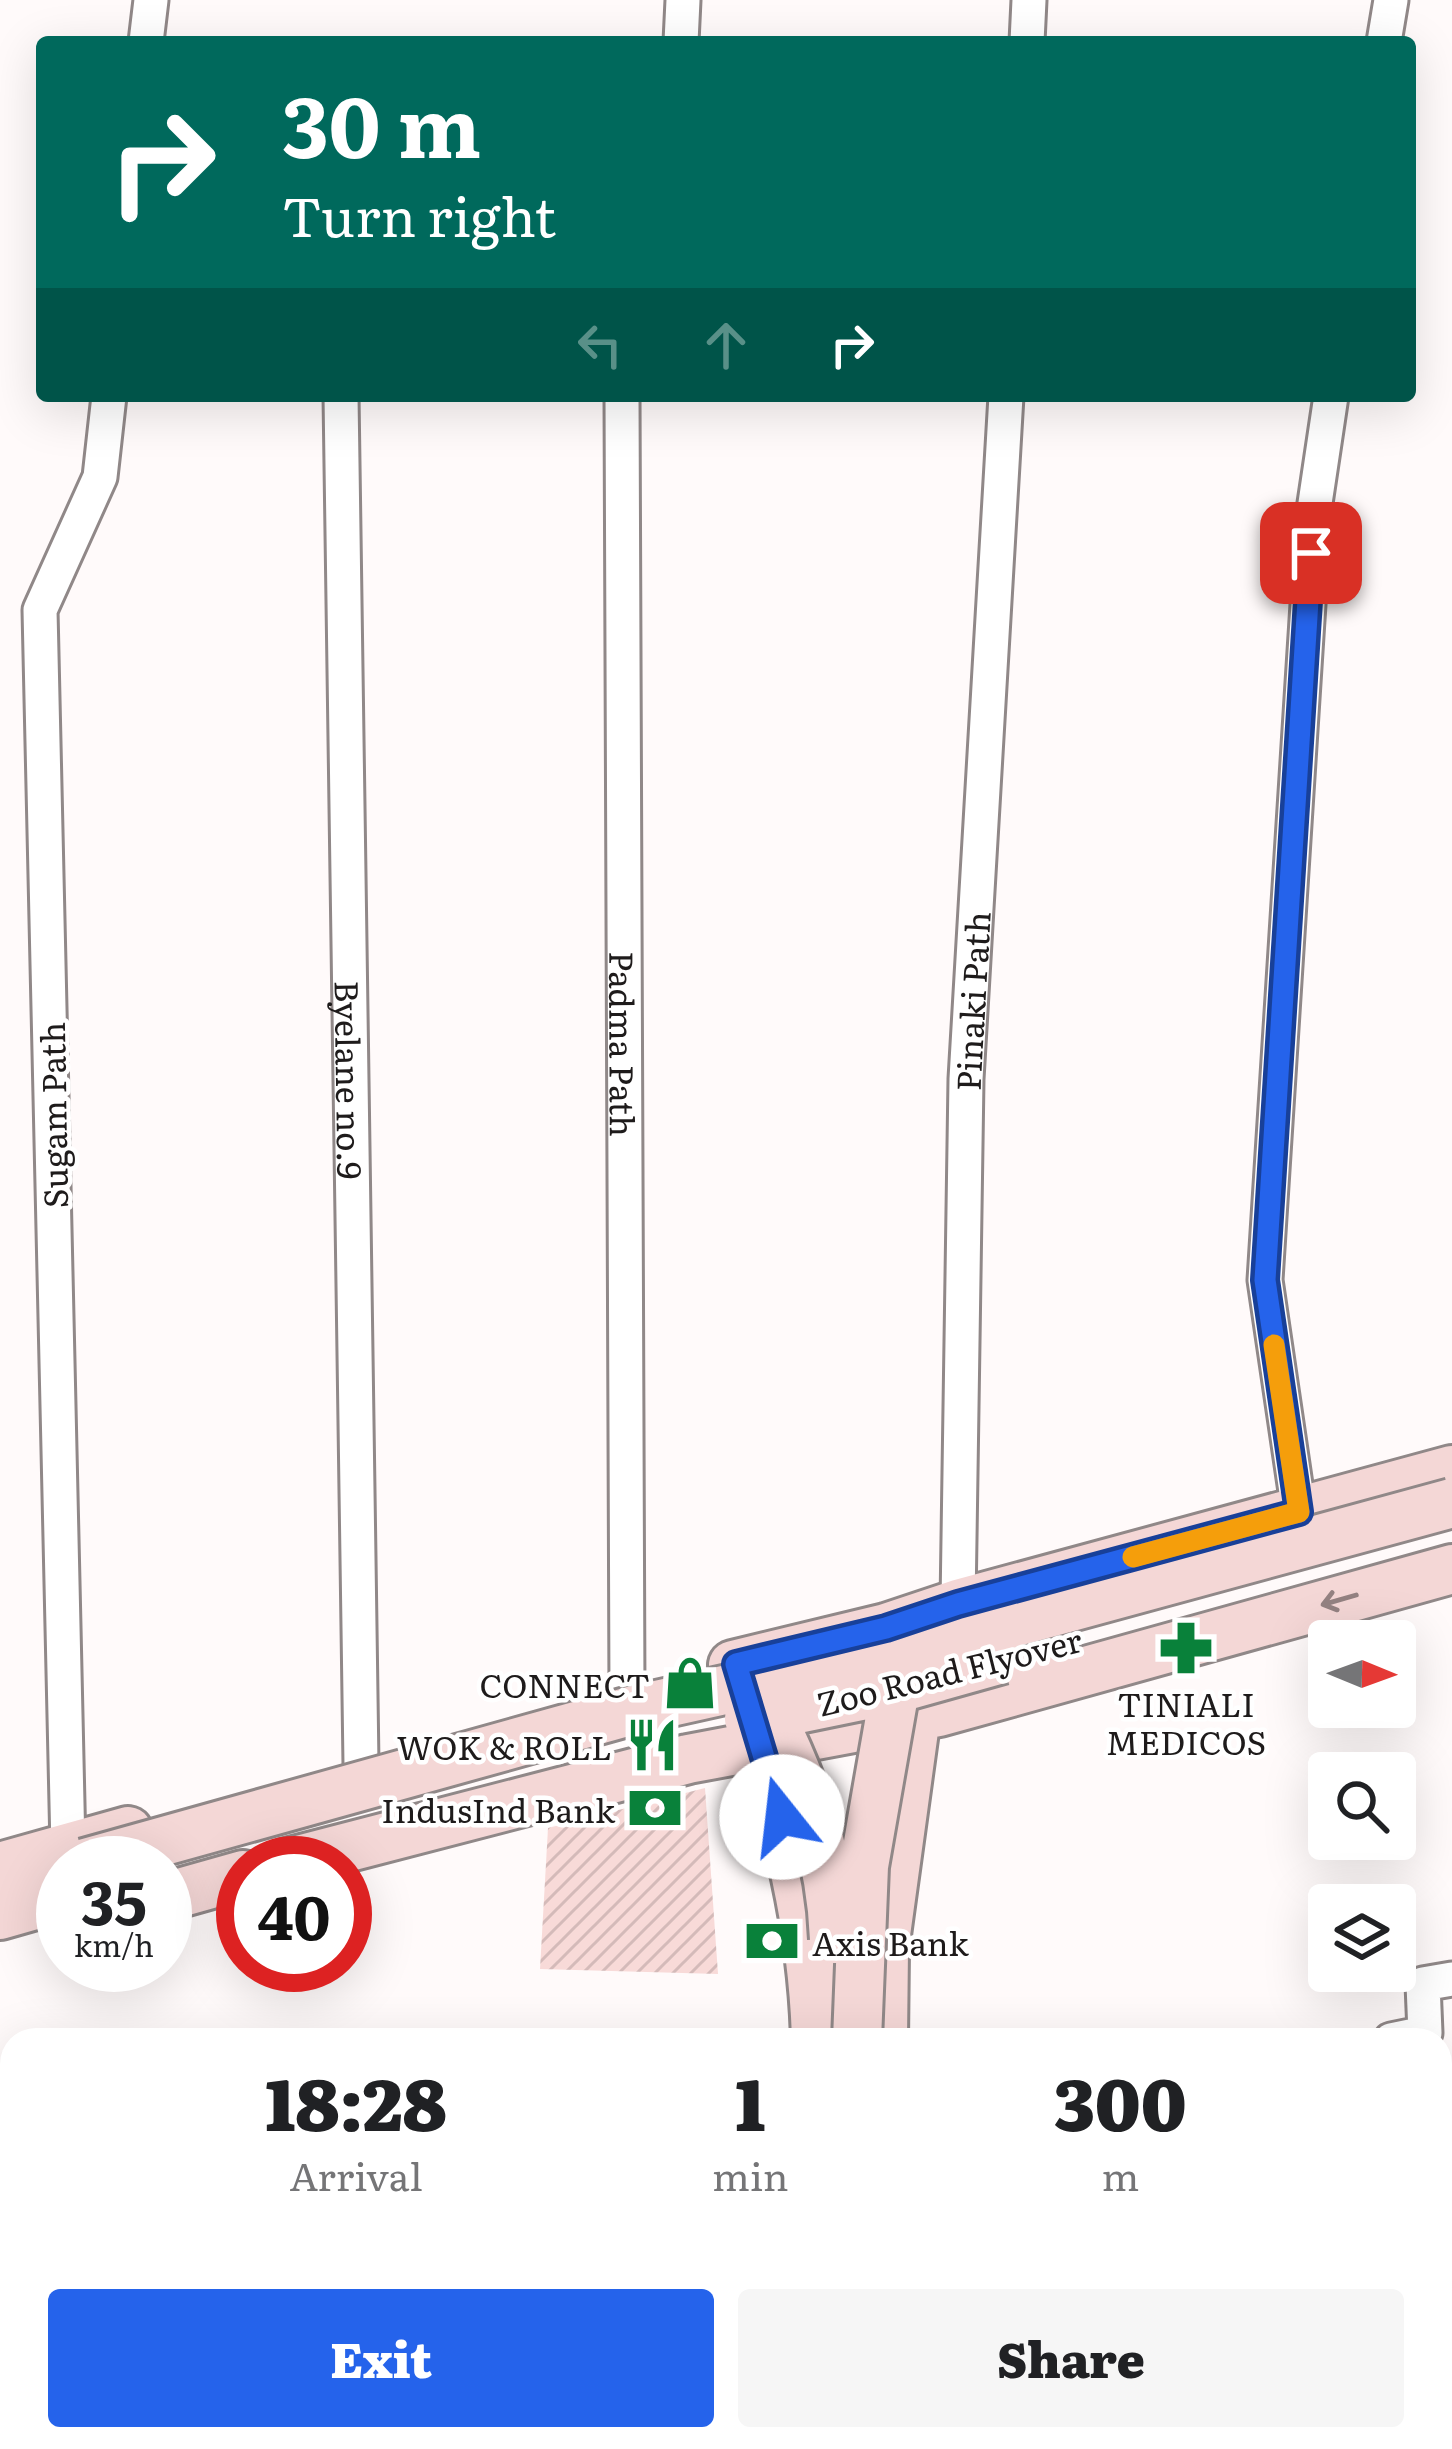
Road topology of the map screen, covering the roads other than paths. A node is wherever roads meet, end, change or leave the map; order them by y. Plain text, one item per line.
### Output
1 (151, 0) edge
2 (683, 0) edge
3 (1029, 0) edge
4 (1391, 0) edge
5 (147, 36) edge
6 (681, 36) edge
7 (1027, 36) edge
8 (1385, 36) edge
9 (108, 402) edge
10 (341, 402) edge
11 (622, 402) edge
12 (1006, 402) edge
13 (1330, 402) edge
14 (1452, 1470) edge
15 (1452, 1503) edge
16 (1299, 1512) junction
17 (1452, 1535) edge
18 (1452, 1569) edge
19 (958, 1604) junction
20 (886, 1628) junction
21 (736, 1664) junction
22 (626, 1691) junction
23 (906, 1702) junction
24 (766, 1730) junction
25 (361, 1763) junction
26 (71, 1836) edge
27 (144, 1836) edge
28 (162, 1836) edge
29 (372, 1841) edge
30 (192, 1862) edge
31 (36, 1864) edge
32 (0, 1867) edge
33 (36, 1874) edge
34 (0, 1887) edge
35 (36, 1905) edge
36 (0, 1915) edge
37 (36, 1932) edge
38 (0, 1942) edge
39 (1452, 1978) edge
40 (816, 2028) edge
41 (838, 2028) edge
42 (857, 2028) edge
43 (883, 2028) edge
44 (1425, 2028) edge

1 - 5 street
2 - 6 street
3 - 7 street
4 - 8 street
9 - 26 street, Sugam Path
10 - 25 street, Byelane no.9
11 - 22 street, Padma Path
12 - 19 street, Pinaki Path
13 - 16 street
14 - 16 main road
15 - 28 main road, Zoo Road Flyover, bridge
16 - 19 main road
17 - 23 main road, Zoo Road Flyover, bridge
18 -> 23 main road
19 - 20 main road
20 - 21 main road
20 - 23 main road
21 - 22 main road
21 - 24 main road
22 - 25 main road
23 - 24 main road, Zoo Road Flyover, bridge
23 - 42 main road, bridge
23 - 43 main road
24 - 29 main road
24 - 30 main road, Zoo Road Flyover, bridge
24 - 40 main road
24 - 41 main road, bridge
25 - 27 main road
31 - 32 main road
33 - 34 main road, Zoo Road Flyover
35 - 36 main road
37 - 38 main road
39 - 44 street

